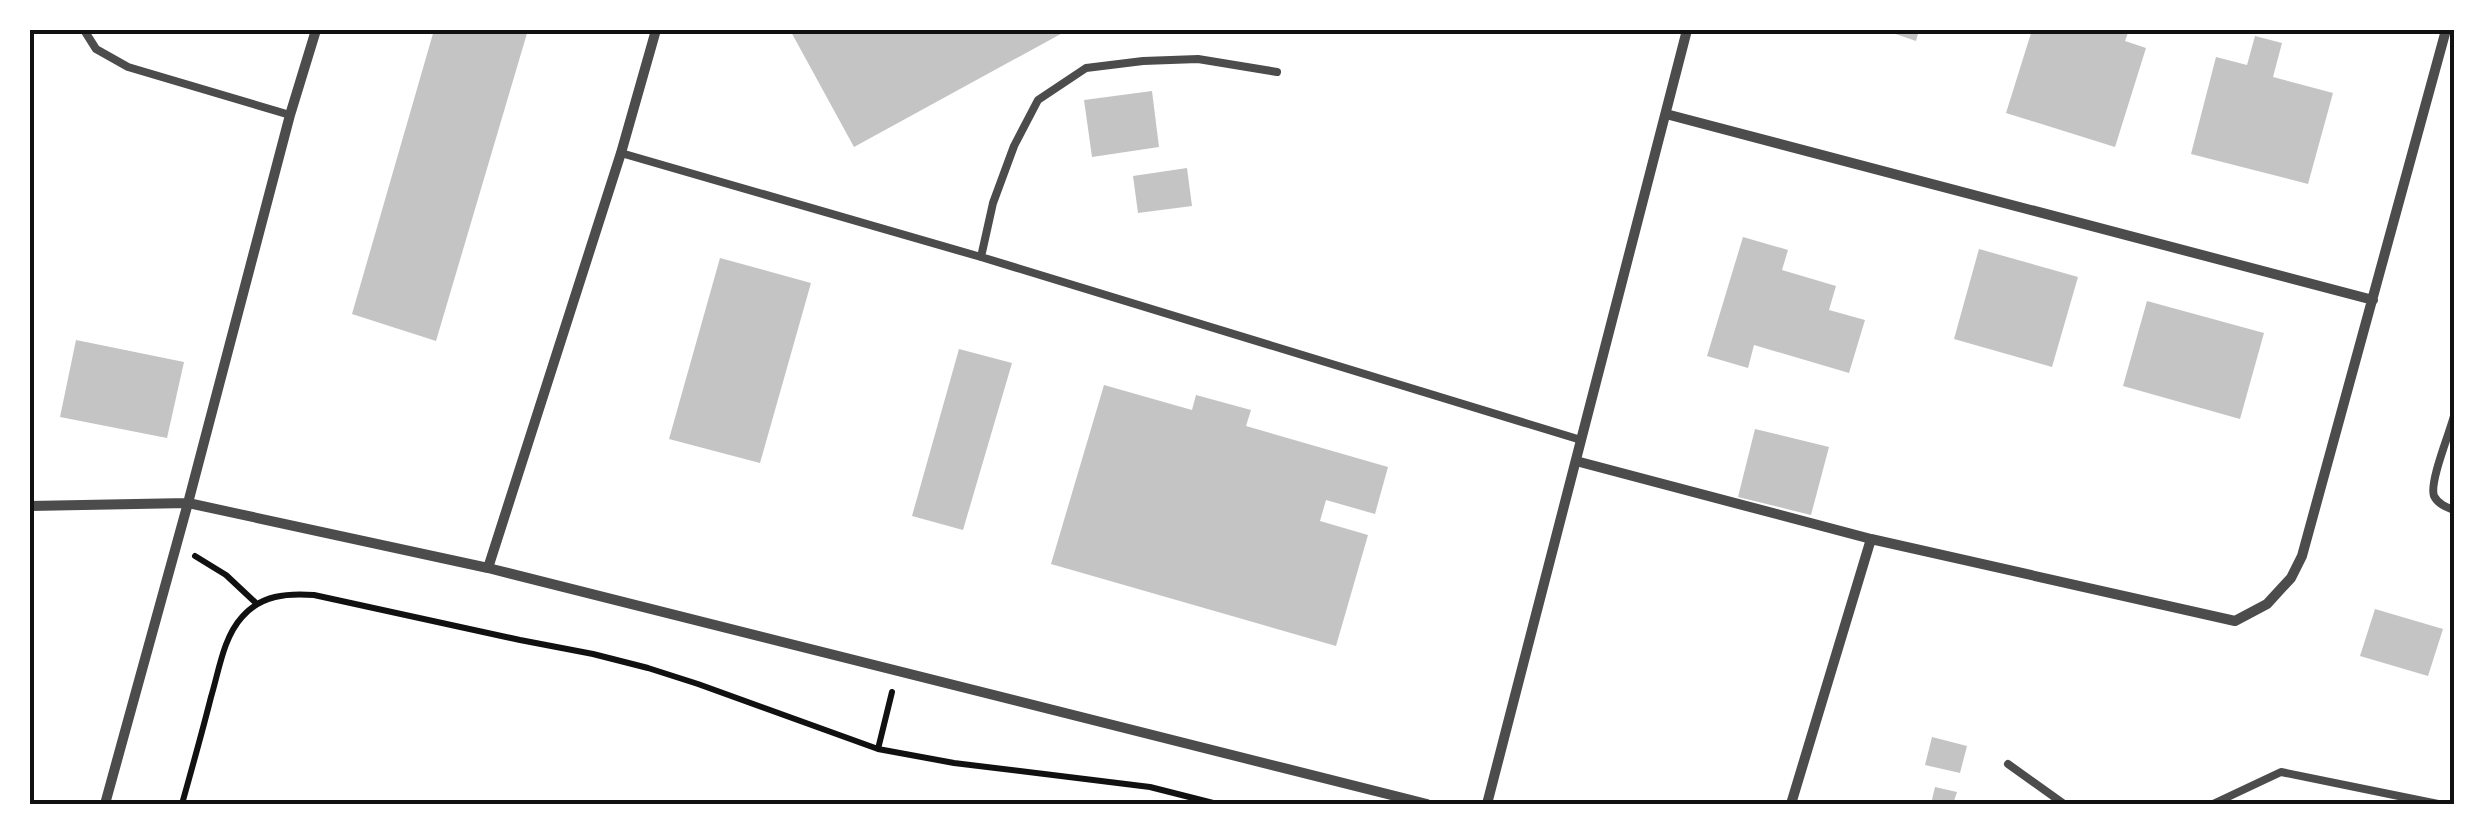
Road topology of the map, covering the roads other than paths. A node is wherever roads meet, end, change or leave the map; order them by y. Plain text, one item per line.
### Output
1 (84, 30) edge
2 (316, 30) edge
3 (656, 30) edge
4 (1687, 30) edge
5 (2446, 30) edge
6 (1276, 72) dead end
7 (1666, 114) junction
8 (290, 115) junction
9 (620, 154) junction
10 (981, 256) junction
11 (2373, 300) junction
12 (2454, 416) edge
13 (1581, 440) junction
14 (1576, 461) junction
15 (188, 502) junction
16 (30, 506) edge
17 (2454, 510) edge
18 (1871, 540) junction
19 (488, 568) junction
20 (2008, 764) dead end
21 (105, 804) edge
22 (1427, 804) edge
23 (1487, 804) edge
24 (1792, 804) edge
25 (2064, 804) edge
26 (2213, 804) edge
27 (2438, 804) edge

1 - 8 lane
2 - 8 street
3 - 9 street
4 - 7 street
5 - 11 street
6 - 10 lane
7 - 11 street
7 - 13 street
8 - 15 street
9 - 10 lane
9 - 19 street
10 - 13 lane
11 - 18 street
12 - 17 lane
13 - 14 street
14 - 18 street
14 - 23 street
15 - 16 street
15 - 19 street
15 - 21 street
18 - 24 street
19 - 22 street
20 - 25 lane
26 - 27 lane

